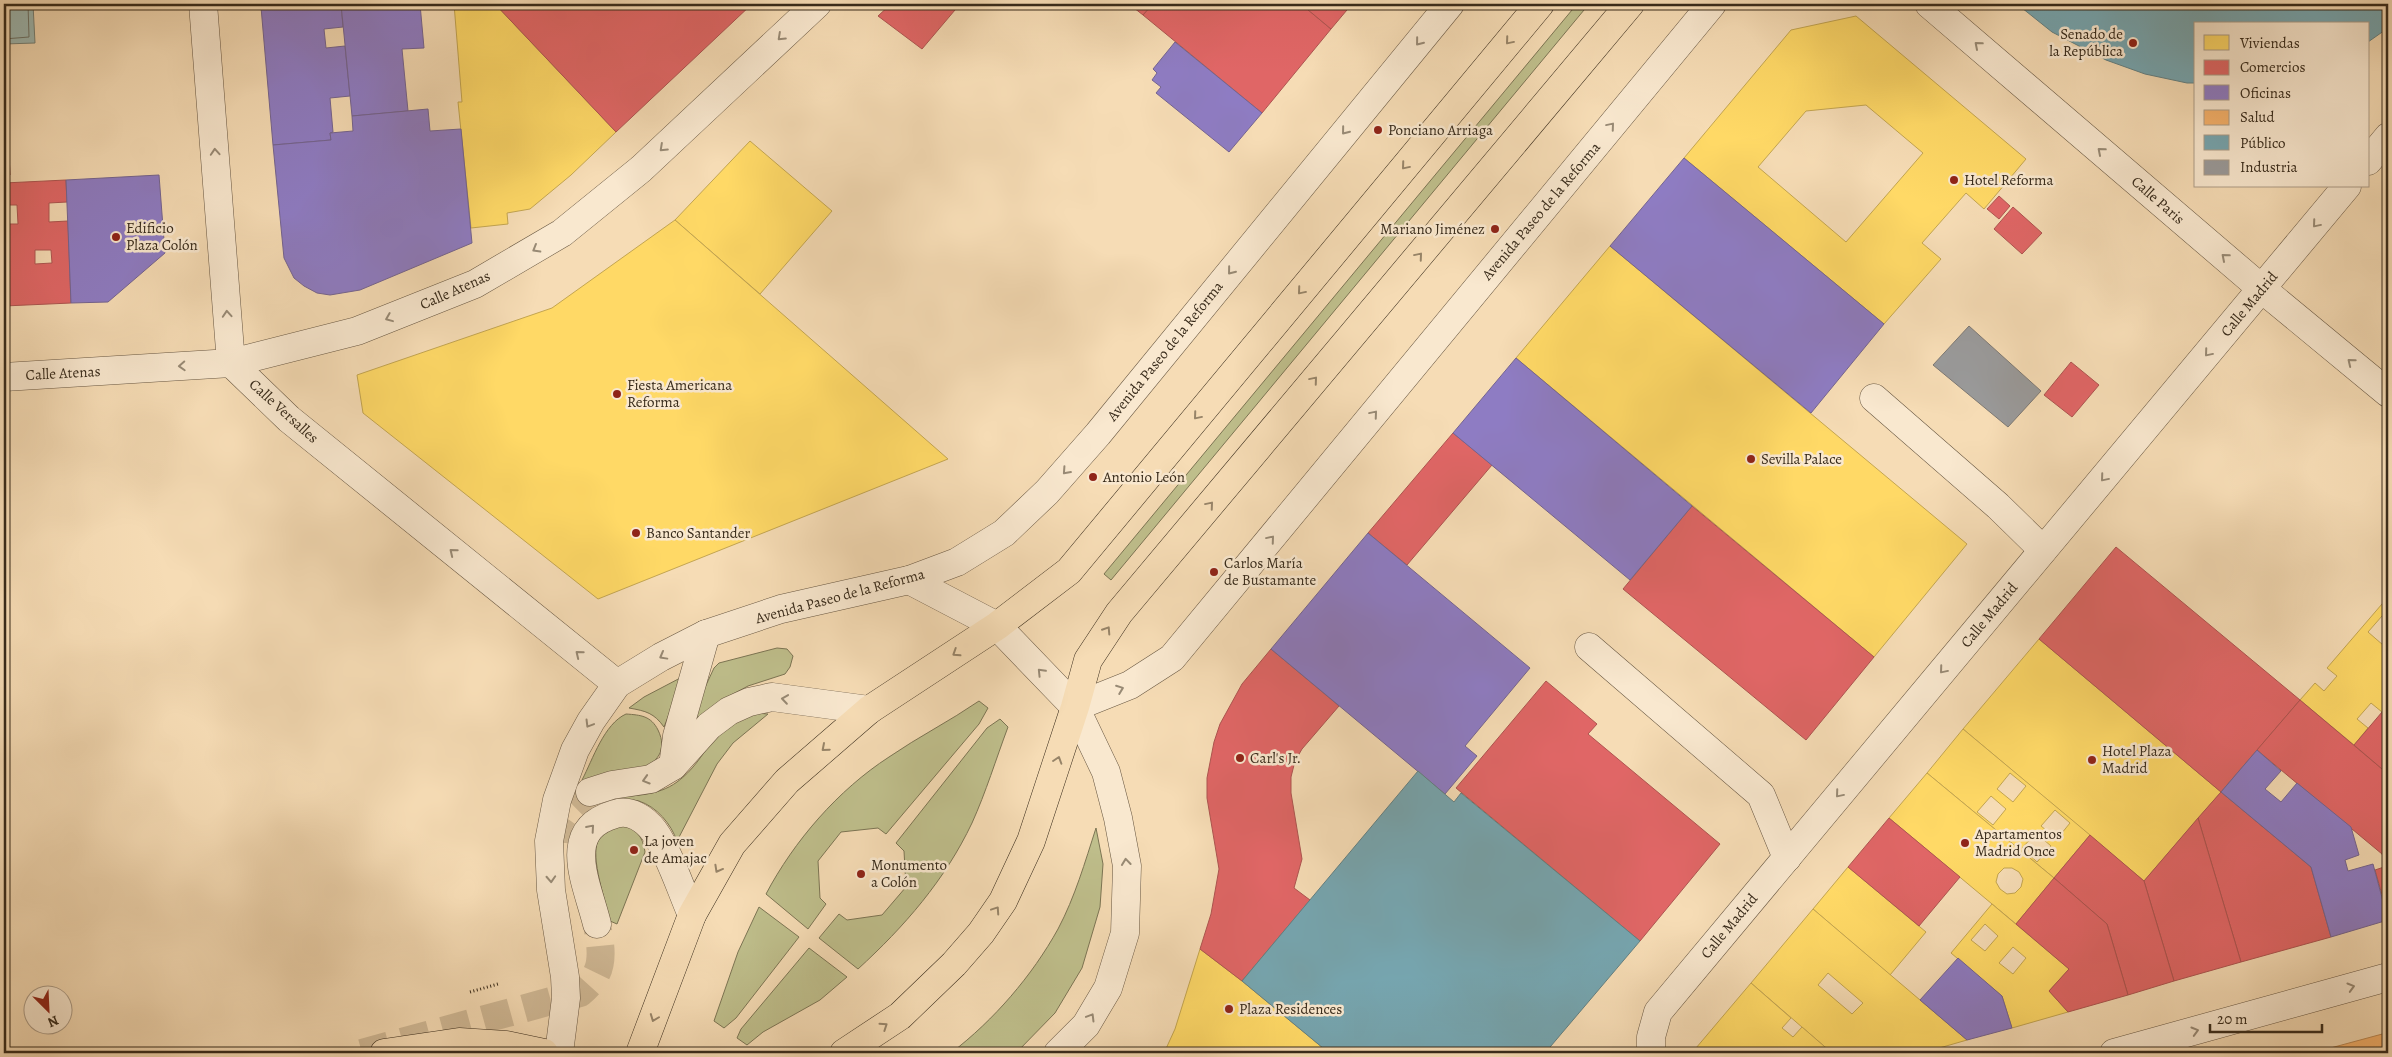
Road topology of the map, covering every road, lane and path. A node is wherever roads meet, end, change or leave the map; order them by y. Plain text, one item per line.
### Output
1 (203, 4) edge
2 (817, 4) edge
3 (1450, 4) edge
4 (1540, 4) edge
5 (1630, 4) edge
6 (1712, 4) edge
7 (1929, 4) edge
8 (2388, 137) edge
9 (2370, 159) edge
10 (2345, 188) edge
11 (2262, 289) junction
12 (231, 363) junction
13 (4, 377) edge
14 (2388, 393) edge
15 (1874, 398) dead end
16 (2043, 550) junction
17 (908, 580) junction
18 (998, 626) junction
19 (706, 634) junction
20 (1589, 647) dead end
21 (617, 684) junction
22 (1075, 706) junction
23 (868, 710) junction
24 (672, 766) junction
25 (590, 792) tunnel mouth
26 (1787, 858) junction
27 (692, 915) junction
28 (597, 924) tunnel mouth
29 (2388, 977) edge
30 (498, 984) dead end
31 (470, 992) dead end
32 (2158, 1047) edge
33 (384, 1053) edge
34 (544, 1053) edge
35 (559, 1053) edge
36 (640, 1053) edge
37 (844, 1053) edge
38 (1058, 1053) edge
39 (1651, 1053) edge
40 (2114, 1053) edge

12 -> 1 street
2 -> 12 street, Calle Atenas
3 -> 17 street, Avenida Paseo de la Reforma
4 -> 18 main road
22 -> 5 main road
22 -> 6 street, Avenida Paseo de la Reforma
11 -> 7 street, Calle Paris
8 - 9 street
10 -> 11 street, Calle Madrid
14 -> 11 street, Calle Paris
11 -> 16 street, Calle Madrid
12 -> 13 street, Calle Atenas
21 -> 12 street, Calle Versalles
15 - 16 street
16 -> 26 street, Calle Madrid
17 - 18 street
17 - 19 street, Avenida Paseo de la Reforma
22 -> 18 street
18 -> 23 main road
19 -> 21 street, Avenida Paseo de la Reforma
19 - 24 street
20 - 26 street
21 -> 35 street, Avenida Paseo de la Reforma
37 -> 22 main road
38 -> 22 street
23 -> 24 street
23 -> 27 main road
24 -> 25 street
26 - 39 street, Calle Madrid
28 -> 27 street
27 -> 36 main road
32 -> 29 street
30 - 31 path
32 - 40 street
33 - 34 main road

